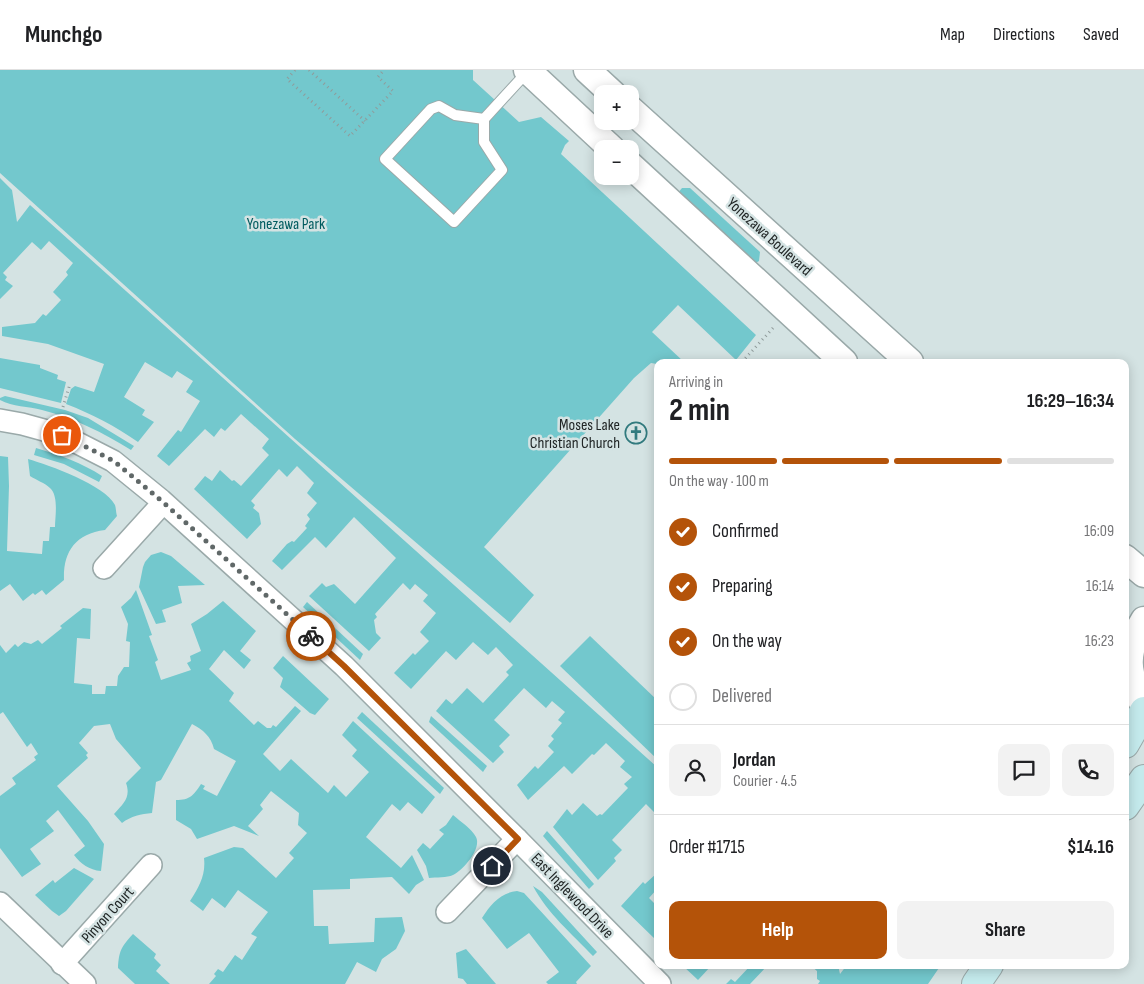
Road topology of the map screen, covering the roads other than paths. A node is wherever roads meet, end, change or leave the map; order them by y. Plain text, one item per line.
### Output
1 (528, 70) edge
2 (587, 70) edge
3 (603, 85) edge
4 (639, 117) edge
5 (484, 118) junction
6 (602, 140) edge
7 (639, 173) edge
8 (841, 359) edge
9 (907, 359) edge
10 (0, 420) edge
11 (164, 503) junction
12 (1129, 561) edge
13 (104, 568) dead end
14 (1144, 574) edge
15 (1144, 620) edge
16 (1129, 649) edge
17 (1129, 665) edge
18 (1144, 706) edge
19 (1144, 711) edge
20 (1129, 737) edge
21 (1144, 779) edge
22 (1129, 800) edge
23 (518, 839) junction
24 (152, 865) dead end
25 (0, 903) edge
26 (447, 912) dead end
27 (62, 964) junction
28 (986, 969) edge
29 (85, 984) edge
30 (660, 984) edge
31 (976, 984) edge

1 - 5 lane
1 - 6 street
2 - 3 street
4 - 9 street, Yonezawa Boulevard
5 - 5 lane
7 - 8 street
10 - 11 street, East Inglewood Drive
11 - 13 street
11 - 23 street, East Inglewood Drive
12 - 14 street
15 - 16 street
17 - 18 street
19 - 20 main road
21 - 22 main road
23 - 26 street
23 - 30 street, East Inglewood Drive
24 - 27 street, Pinyon Court
25 - 27 street
27 - 29 street
28 - 31 main road

